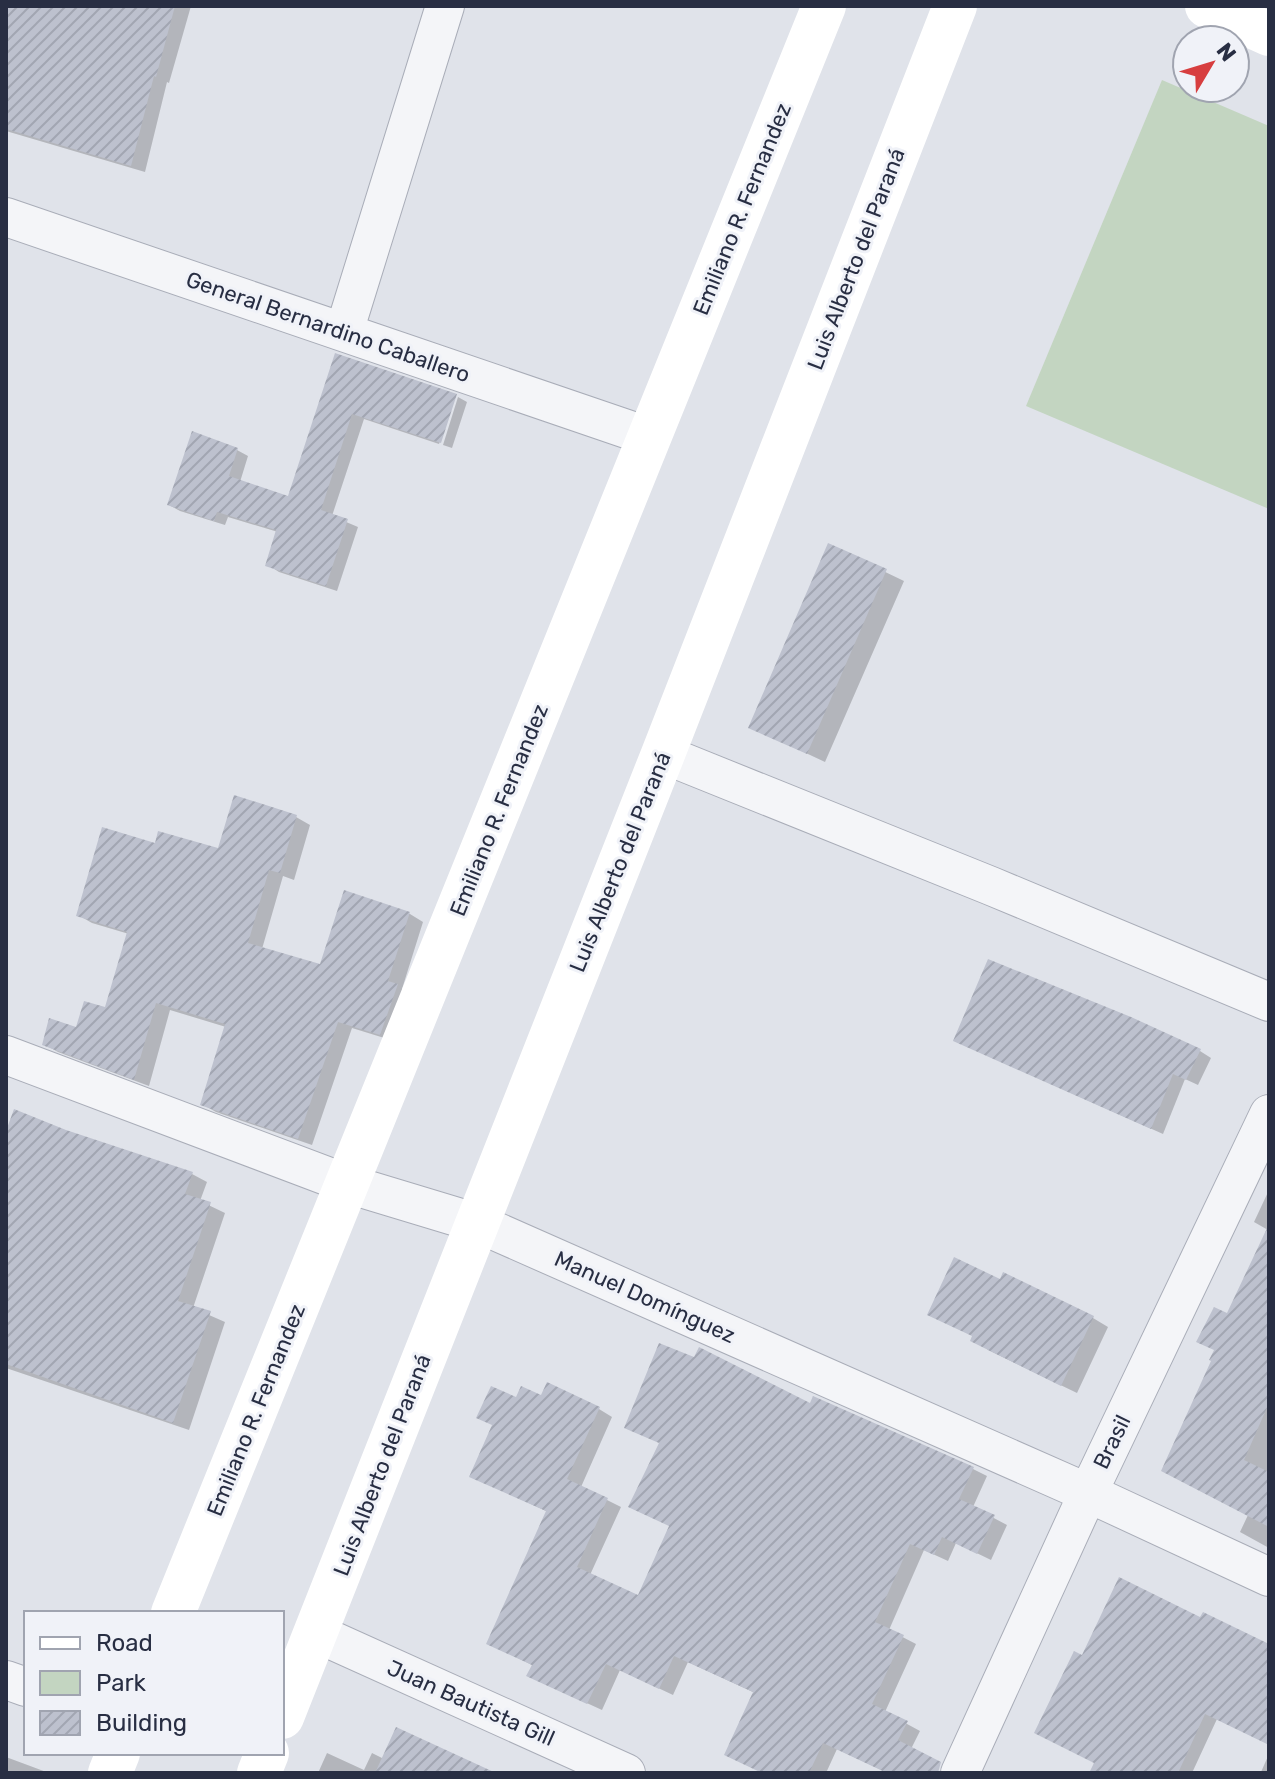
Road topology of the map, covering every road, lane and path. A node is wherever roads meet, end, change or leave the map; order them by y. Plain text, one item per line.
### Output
1 (445, 6) edge
2 (824, 6) edge
3 (955, 6) edge
4 (1207, 6) edge
5 (1269, 34) edge
6 (6, 217) edge
7 (344, 332) junction
8 (650, 437) junction
9 (663, 754) junction
10 (1269, 1002) edge
11 (6, 1055) edge
12 (1269, 1114) edge
13 (348, 1184) junction
14 (477, 1223) junction
15 (1088, 1493) junction
16 (1269, 1577) edge
17 (174, 1611) edge
18 (316, 1633) junction
19 (284, 1712) edge
20 (626, 1773) edge
21 (960, 1773) edge

1 - 7 street
2 - 8 main road, Emiliano R. Fernandez
3 - 9 main road, Luis Alberto del Paraná
4 - 5 main road
6 - 7 street, General Bernardino Caballero
7 - 8 street, General Bernardino Caballero
8 - 13 main road, Emiliano R. Fernandez
9 - 10 street
9 - 14 main road, Luis Alberto del Paraná
11 - 13 street, Manuel Domínguez
12 - 15 street, Brasil
13 - 14 street, Manuel Domínguez
13 - 17 main road, Emiliano R. Fernandez
14 - 15 street, Manuel Domínguez
14 - 18 main road, Luis Alberto del Paraná
15 - 16 street, Manuel Domínguez
15 - 21 street, Brasil
18 - 19 main road, Luis Alberto del Paraná
18 - 20 street, Juan Bautista Gill

